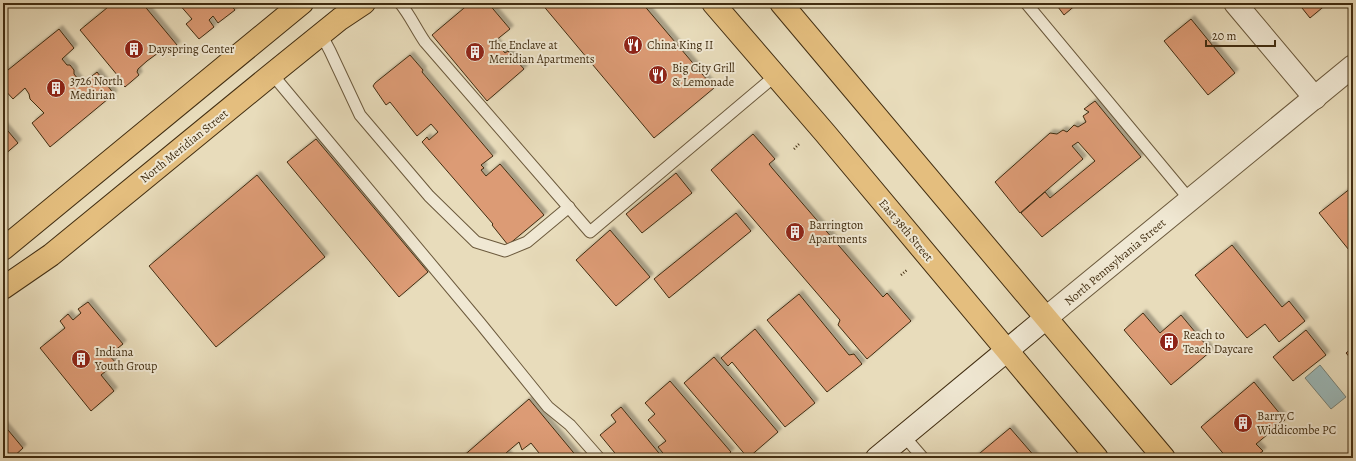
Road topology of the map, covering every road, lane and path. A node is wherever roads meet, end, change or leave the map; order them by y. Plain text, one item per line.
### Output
1 (302, 3) edge
2 (364, 3) edge
3 (400, 3) edge
4 (713, 3) edge
5 (781, 3) edge
6 (1026, 3) edge
7 (1235, 3) edge
8 (321, 34) junction
9 (1353, 66) edge
10 (272, 74) junction
11 (775, 76) junction
12 (1315, 98) junction
13 (800, 143) dead end
14 (794, 149) dead end
15 (1190, 200) junction
16 (569, 207) junction
17 (3, 249) edge
18 (907, 270) dead end
19 (901, 275) dead end
20 (3, 288) edge
21 (1046, 318) junction
22 (1007, 351) junction
23 (904, 436) junction
24 (599, 458) edge
25 (877, 458) edge
26 (923, 458) edge
27 (1097, 458) edge
28 (1164, 458) edge

1 - 17 main road
2 - 8 main road, North Meridian Street
3 - 16 lane
4 - 11 main road, East 38th Street
5 - 21 main road
6 - 15 lane
7 - 12 street
8 - 10 main road, North Meridian Street
8 - 16 lane
9 - 12 street, North Pennsylvania Street
10 - 20 main road, North Meridian Street
10 - 24 lane
11 - 16 lane
11 - 22 main road, East 38th Street
12 - 15 street, North Pennsylvania Street
13 - 14 path
15 - 21 street, North Pennsylvania Street
18 - 19 path
21 - 22 street, North Pennsylvania Street
21 - 28 main road
22 - 23 street, North Pennsylvania Street
22 - 27 main road, East 38th Street
23 - 25 street, North Pennsylvania Street
23 - 26 lane

